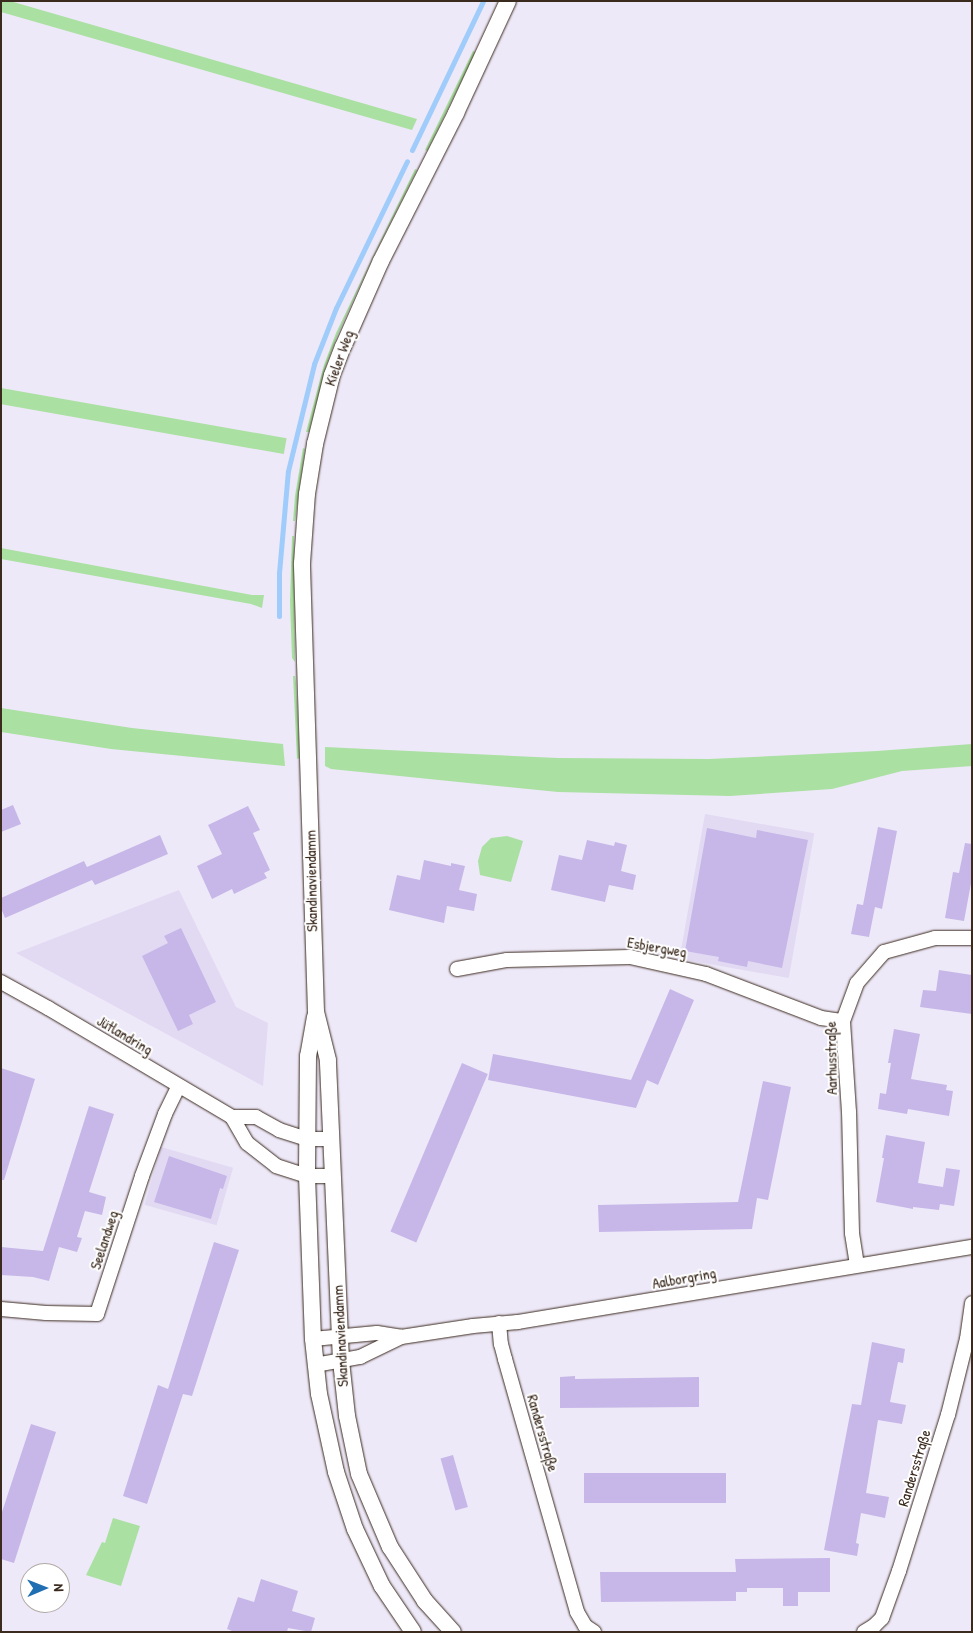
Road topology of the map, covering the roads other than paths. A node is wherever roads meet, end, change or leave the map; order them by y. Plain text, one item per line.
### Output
1 (508, 1) edge
2 (308, 749) joint
3 (972, 938) edge
4 (457, 969) dead end
5 (1, 982) edge
6 (316, 1012) junction
7 (844, 1021) junction
8 (178, 1087) junction
9 (232, 1117) junction
10 (307, 1139) junction
11 (331, 1139) junction
12 (307, 1176) junction
13 (332, 1176) junction
14 (972, 1247) edge
15 (857, 1265) junction
16 (972, 1303) edge
17 (1, 1309) edge
18 (499, 1323) junction
19 (340, 1336) junction
20 (401, 1337) junction
21 (313, 1339) junction
22 (341, 1361) junction
23 (315, 1365) junction
24 (446, 1630) edge
25 (413, 1632) edge
26 (594, 1632) edge
27 (864, 1632) edge

1 - 2 street, Kieler Weg
2 - 6 street, Skandinaviendamm
3 - 7 street, Aarhusstraße
4 - 7 street, Esbjergweg
5 - 8 street, Jütlandring
6 - 10 street, Skandinaviendamm
6 - 11 street, Skandinaviendamm
7 - 15 street, Aarhusstraße
8 - 9 street, Jütlandring
8 - 17 street, Seelandweg
9 - 10 street, Jütlandring
9 - 12 street
10 - 11 street, Jütlandring
10 - 12 street, Skandinaviendamm
11 - 13 street, Skandinaviendamm
12 - 13 street
12 - 21 street, Skandinaviendamm
13 - 19 street, Skandinaviendamm
14 - 15 street, Aalborgring
15 - 18 street, Aalborgring
16 - 27 street, Randersstraße
18 - 20 street, Aalborgring
18 - 26 street, Randersstraße
19 - 20 street, Aalborgring
19 - 21 street, Aalborgring
19 - 22 street, Skandinaviendamm
20 - 22 street, Aalborgring
21 - 23 street, Skandinaviendamm
22 - 23 street, Aalborgring
22 - 24 street, Skandinaviendamm
23 - 25 street, Skandinaviendamm

